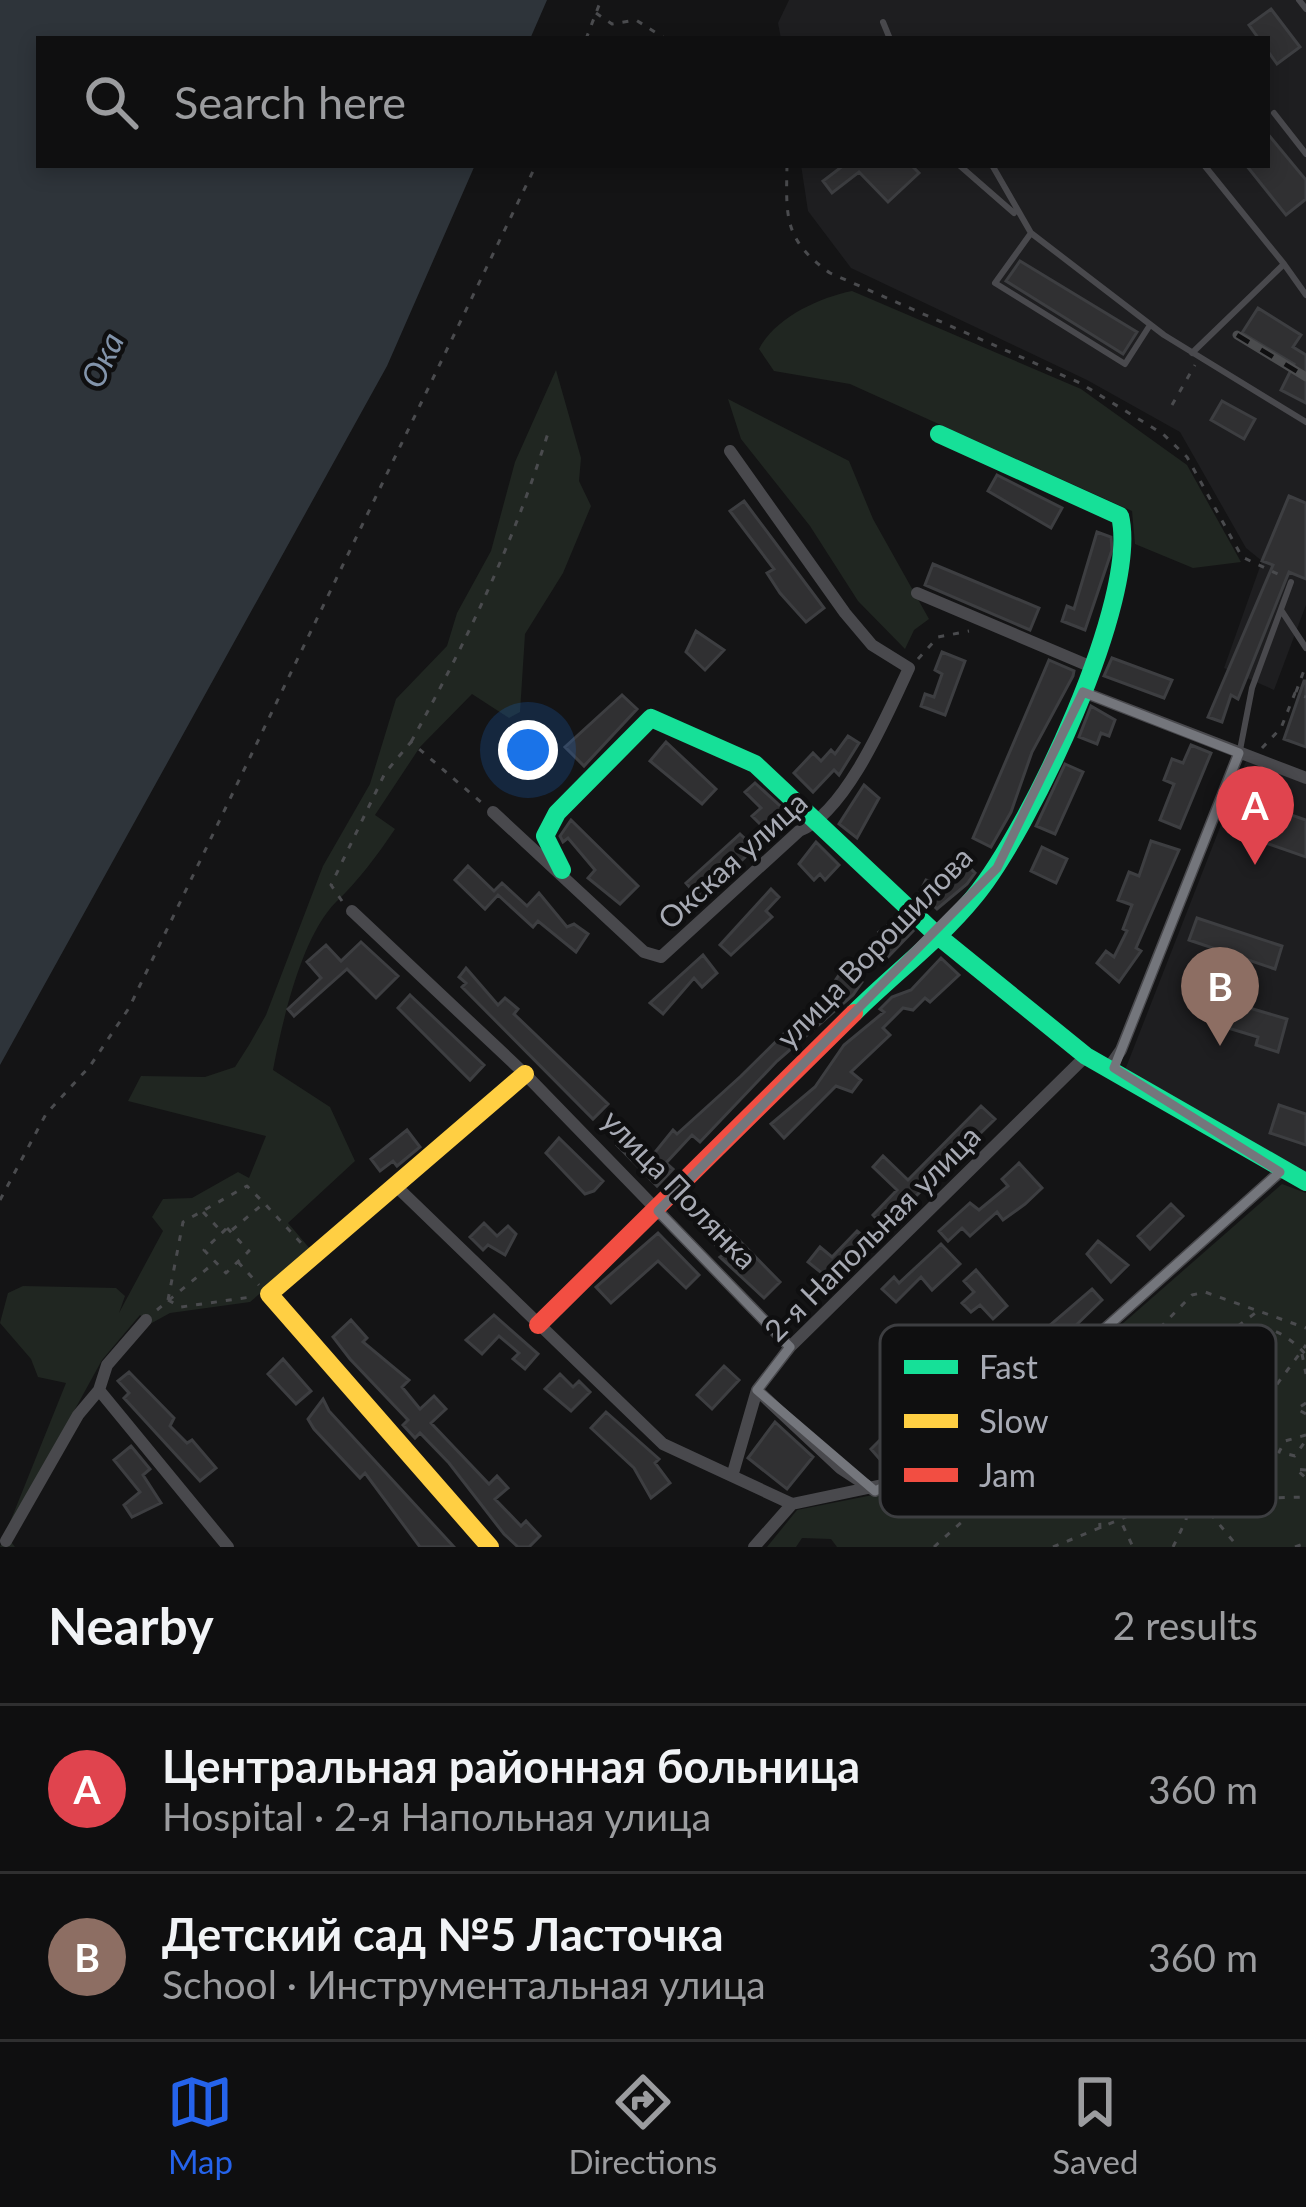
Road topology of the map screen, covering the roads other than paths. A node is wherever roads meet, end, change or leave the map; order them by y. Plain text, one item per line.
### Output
1 (1299, 0) edge
2 (1306, 9) edge
3 (883, 22) dead end
4 (889, 36) edge
5 (1274, 112) dead end
6 (1306, 154) edge
7 (961, 168) edge
8 (993, 168) edge
9 (1206, 168) edge
10 (1016, 215) junction
11 (1031, 233) junction
12 (1284, 264) junction
13 (1306, 296) edge
14 (1150, 325) junction
15 (1196, 356) junction
16 (1306, 422) edge
17 (939, 434) dead end
18 (730, 451) dead end
19 (1291, 582) road end
20 (917, 593) dead end
21 (1281, 610) junction
22 (1306, 648) edge
23 (1087, 665) junction
24 (1083, 692) junction
25 (1246, 756) junction
26 (1306, 778) edge
27 (493, 812) road end
28 (819, 824) junction
29 (562, 870) junction
30 (352, 910) road end
31 (938, 936) junction
32 (1086, 1056) junction
33 (1110, 1066) junction
34 (525, 1074) junction
35 (1280, 1172) junction
36 (1306, 1182) edge
37 (398, 1187) junction
38 (658, 1211) junction
39 (146, 1320) road end
40 (538, 1325) junction
41 (1107, 1325) edge
42 (790, 1347) junction
43 (99, 1390) junction
44 (758, 1390) junction
45 (733, 1473) junction
46 (880, 1488) edge
47 (874, 1491) junction
48 (792, 1504) junction
49 (5, 1541) dead end
50 (228, 1547) edge
51 (490, 1547) edge
52 (754, 1547) edge

1 - 2 lane
3 - 4 lane
5 - 6 lane
7 - 10 lane
8 - 10 lane
9 - 12 lane
10 - 11 lane
11 - 14 lane
11 - 14 lane
12 - 13 lane
12 - 15 lane
14 - 15 lane
15 - 16 lane
17 - 23 street, улица Ворошилова
18 - 28 street, Окская улица
19 - 21 lane
20 - 23 street
21 - 22 lane
21 - 25 lane
23 - 24 street, улица Ворошилова
24 - 25 street
24 - 31 street, улица Ворошилова
25 - 26 street
25 - 33 street
27 - 29 street, Окская улица
28 - 29 street, Окская улица
28 - 29 street
28 - 31 street
30 - 34 street, улица Полянка
31 - 32 street
31 - 38 street, улица Ворошилова
32 - 33 street
32 - 42 street, 2-я Напольная улица
33 - 35 street
34 - 37 street
34 - 38 street, улица Полянка
35 - 36 street
35 - 41 street
37 - 40 street
37 - 51 street
38 - 40 street, улица Ворошилова
38 - 42 street, улица Полянка
39 - 43 street
40 - 45 street
42 - 44 street, 2-я Напольная улица
43 - 49 street
43 - 50 street
44 - 45 street, 2-я Напольная улица
44 - 47 street
45 - 48 street
46 - 47 street
47 - 48 street
48 - 52 street

